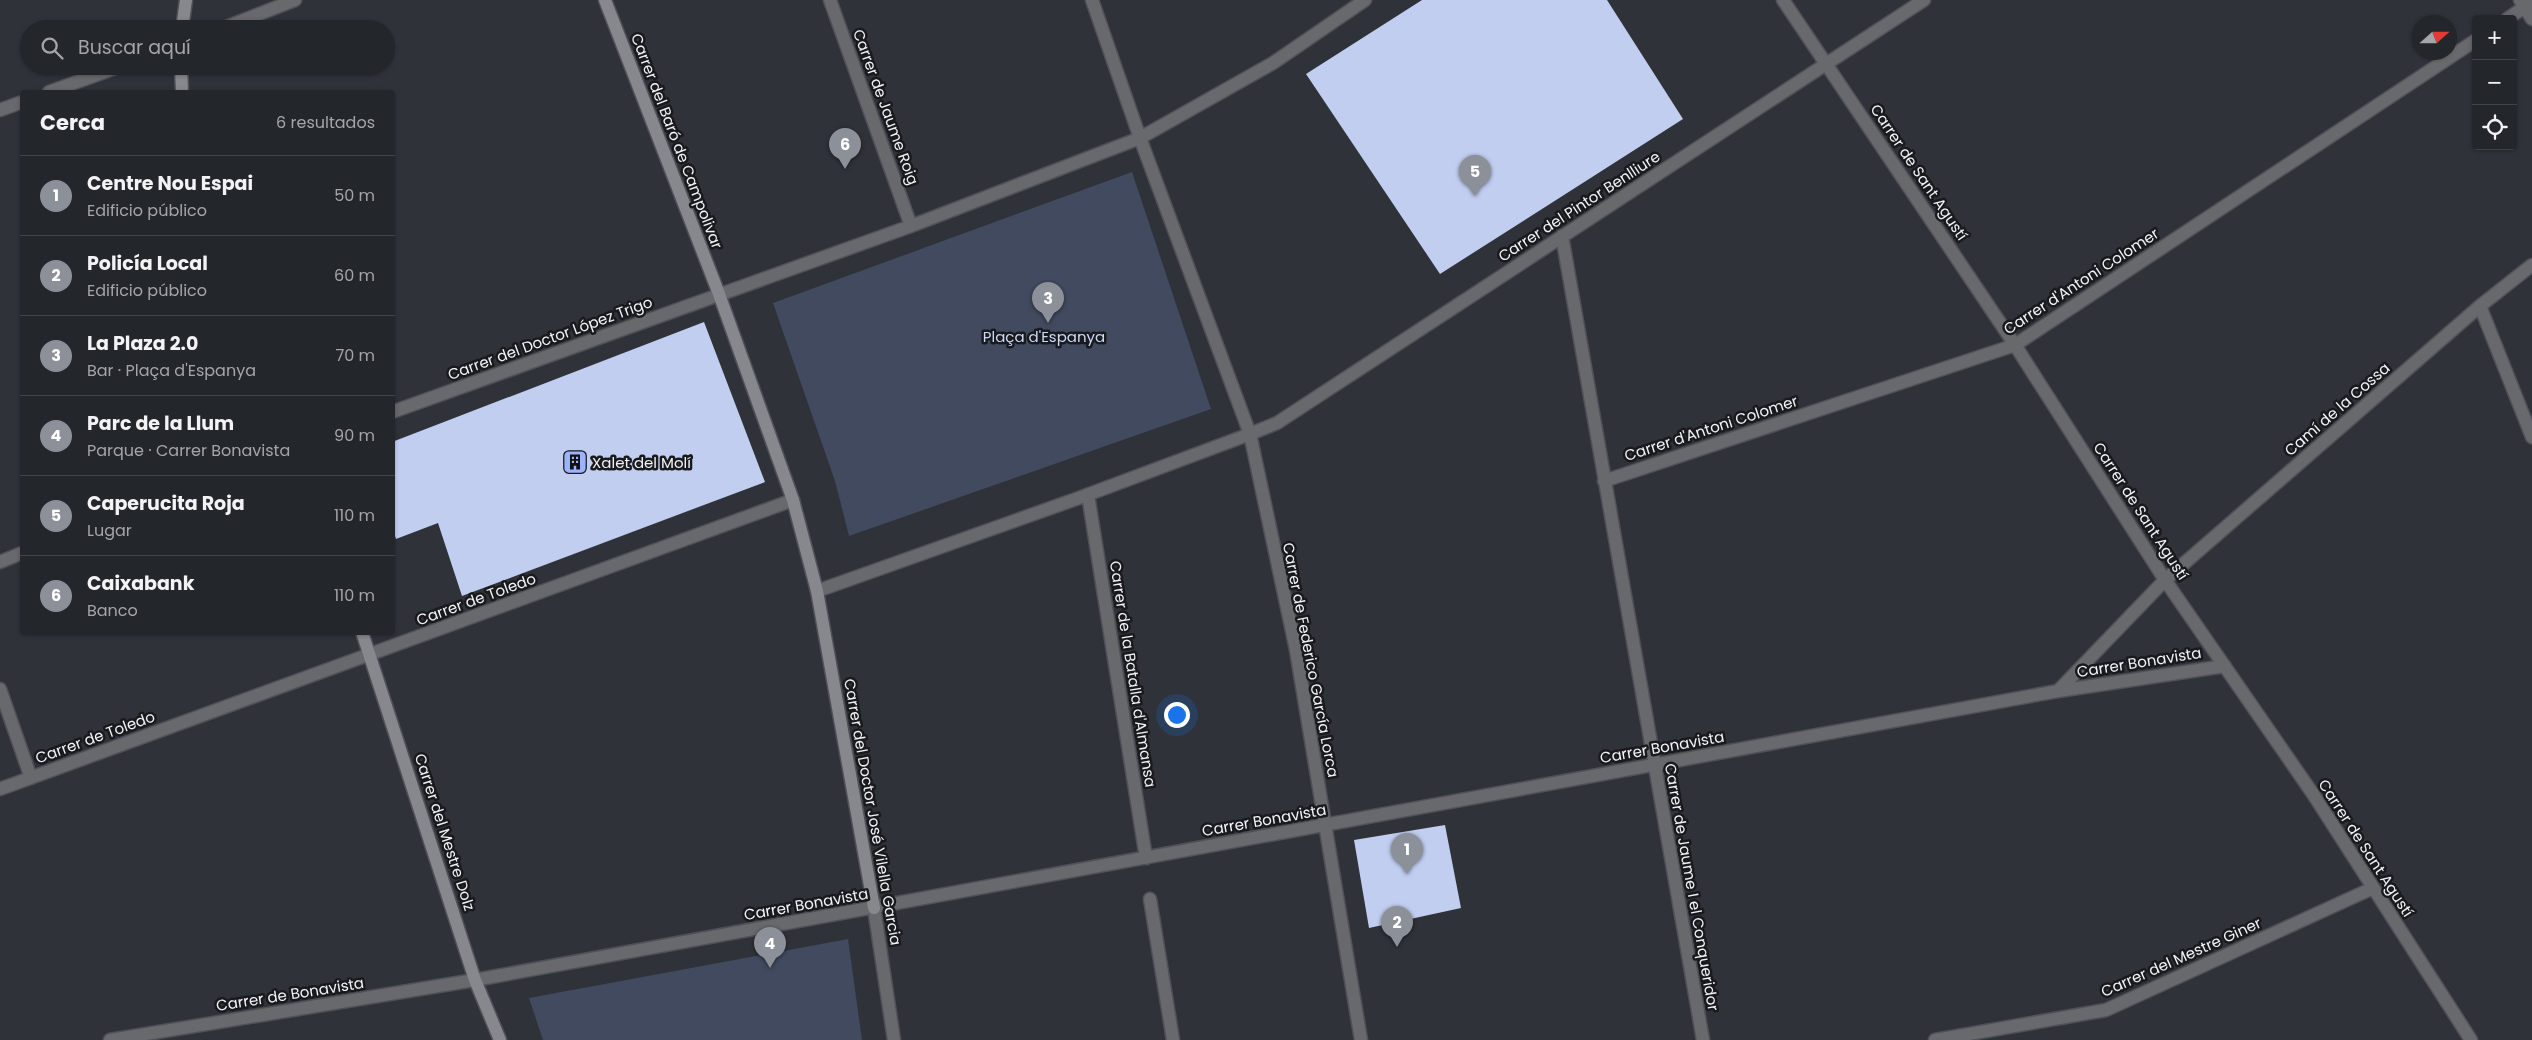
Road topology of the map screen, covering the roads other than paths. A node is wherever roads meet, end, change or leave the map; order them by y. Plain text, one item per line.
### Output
1 (186, 0) edge
2 (295, 0) edge
3 (605, 0) edge
4 (830, 0) edge
5 (1092, 0) edge
6 (1365, 0) edge
7 (1783, 0) edge
8 (1924, 0) edge
9 (2526, 3) edge
10 (2512, 15) edge
11 (2532, 19) edge
12 (183, 20) edge
13 (244, 20) edge
14 (2472, 43) edge
15 (1827, 65) junction
16 (96, 75) edge
17 (181, 75) edge
18 (55, 90) edge
19 (182, 90) edge
20 (20, 103) edge
21 (0, 110) edge
22 (1140, 138) junction
23 (911, 226) junction
24 (1562, 236) junction
25 (2532, 265) edge
26 (719, 294) junction
27 (2480, 306) junction
28 (2015, 345) junction
29 (395, 411) edge
30 (1250, 434) junction
31 (2532, 438) edge
32 (1604, 481) junction
33 (1088, 495) junction
34 (794, 500) junction
35 (20, 554) edge
36 (0, 562) edge
37 (2165, 580) junction
38 (817, 591) junction
39 (363, 635) edge
40 (371, 654) junction
41 (2225, 666) junction
42 (0, 689) edge
43 (2058, 691) junction
44 (1654, 765) junction
45 (32, 778) junction
46 (0, 789) edge
47 (1325, 825) junction
48 (1146, 858) junction
49 (2373, 888) junction
50 (1150, 899) dead end
51 (874, 908) junction
52 (475, 980) junction
53 (110, 1040) edge
54 (500, 1040) edge
55 (894, 1040) edge
56 (1172, 1040) edge
57 (1361, 1040) edge
58 (1703, 1040) edge
59 (1935, 1040) edge
60 (2471, 1040) edge

1 - 12 street
2 - 13 street
3 - 26 street, Carrer del Baró de Campolivar
4 - 23 street, Carrer de Jaume Roig
5 - 22 street
6 - 22 street
7 - 15 street, Carrer de Sant Agustí
8 - 15 street, Carrer del Pintor Benlliure
9 - 10 street
9 - 11 street
14 - 28 street, Carrer d'Antoni Colomer
15 - 24 street, Carrer del Pintor Benlliure
15 - 28 street, Carrer de Sant Agustí
16 - 18 street
17 - 19 street
20 - 21 street
22 - 23 street
22 - 30 street
23 - 26 street
24 - 30 street, Carrer del Pintor Benlliure
24 - 32 street, Carrer de Jaume I el Conqueridor
25 - 27 street, Camí de la Cossa
26 - 29 street, Carrer del Doctor López Trigo
26 - 34 street
27 - 31 street
27 - 37 street, Camí de la Cossa
28 - 32 street, Carrer d'Antoni Colomer
28 - 37 street, Carrer de Sant Agustí
30 - 33 street
30 - 47 street, Carrer de Federico García Lorca
32 - 44 street, Carrer de Jaume I el Conqueridor
33 - 38 street
33 - 48 street, Carrer de la Batalla d'Almansa
34 - 38 street
34 - 40 street, Carrer de Toledo
35 - 36 street
37 - 41 street, Carrer de Sant Agustí
37 - 43 street, Carrer Bonavista
38 - 51 street, Carrer del Doctor José Vilella Garcia
39 - 40 street, Carrer del Mestre Dolz
40 - 45 street, Carrer de Toledo
40 - 52 street, Carrer del Mestre Dolz
41 - 43 street, Carrer Bonavista
41 - 49 street, Carrer de Sant Agustí
42 - 45 street
43 - 44 street, Carrer Bonavista
44 - 47 street, Carrer Bonavista
44 - 58 street, Carrer de Jaume I el Conqueridor
45 - 46 street, Carrer de Toledo
47 - 48 street, Carrer Bonavista
47 - 57 street, Carrer de Federico García Lorca
48 - 51 street, Carrer Bonavista
49 - 59 street, Carrer del Mestre Giner
49 - 60 street, Carrer de Sant Agustí
50 - 56 street
51 - 52 street, Carrer Bonavista
51 - 55 street, Carrer del Doctor José Vilella Garcia
52 - 53 street, Carrer de Bonavista
52 - 54 street, Carrer del Mestre Dolz

